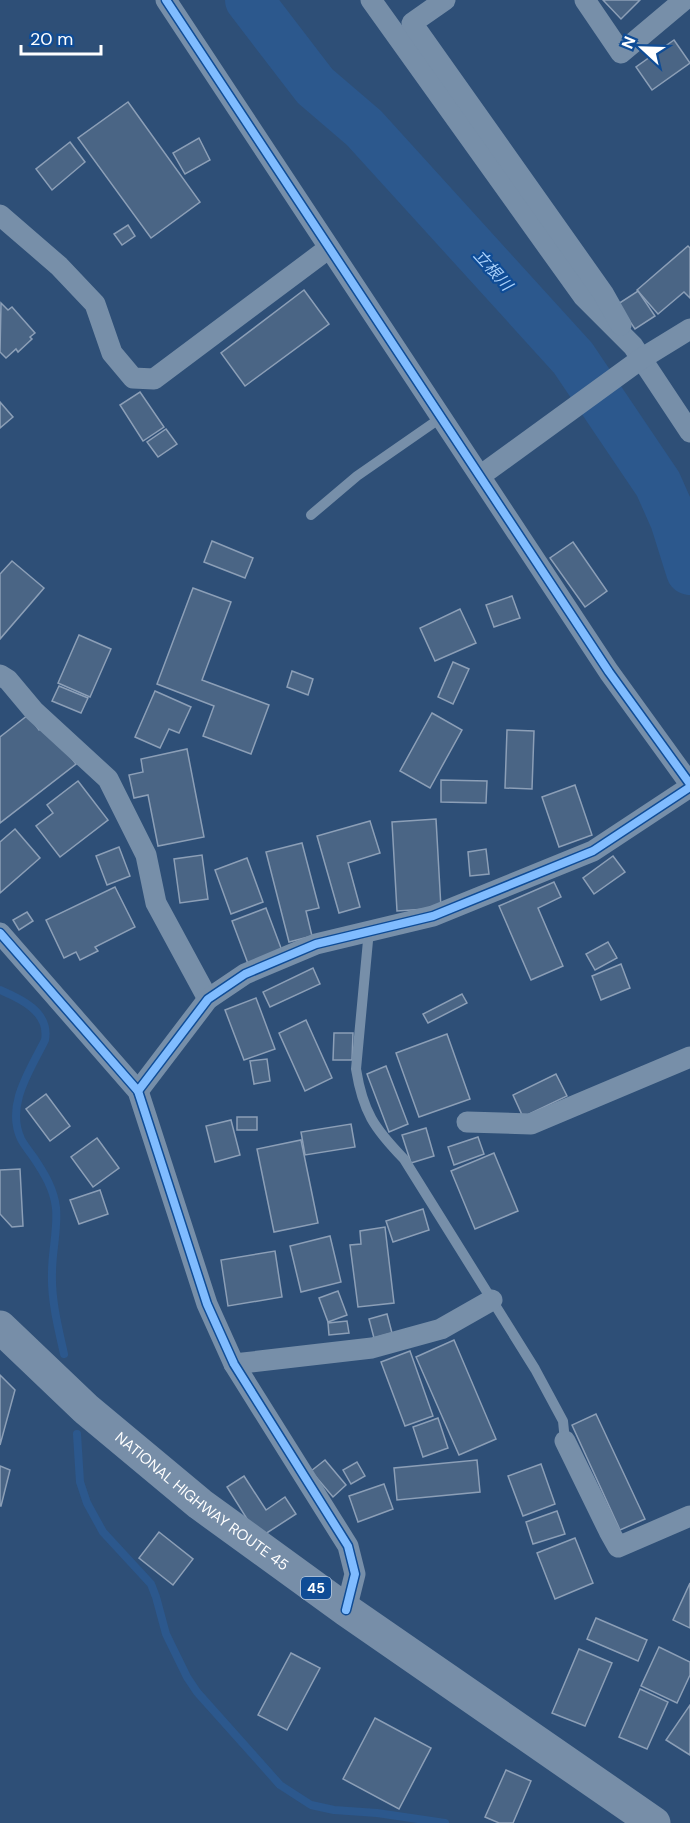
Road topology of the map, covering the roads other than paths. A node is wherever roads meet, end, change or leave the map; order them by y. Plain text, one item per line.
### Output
1 (166, 0) edge
2 (371, 0) edge
3 (445, 0) edge
4 (585, 0) edge
5 (684, 0) edge
6 (0, 215) edge
7 (329, 248) junction
8 (690, 329) edge
9 (636, 356) junction
10 (442, 417) junction
11 (690, 432) edge
12 (480, 476) junction
13 (311, 515) dead end
14 (0, 675) edge
15 (690, 786) edge
16 (369, 930) junction
17 (0, 933) edge
18 (208, 999) junction
19 (690, 1057) edge
20 (138, 1091) junction
21 (467, 1122) dead end
22 (492, 1300) junction
23 (0, 1327) edge
24 (234, 1364) junction
25 (565, 1441) joint
26 (690, 1516) edge
27 (346, 1610) junction
28 (654, 1823) edge

1 - 7 street
2 - 9 street
3 - 9 street
4 - 5 street
6 - 7 street
7 - 10 street
8 - 9 street
9 - 11 street
9 - 12 street
10 - 12 street
10 - 13 lane
12 - 15 street
14 - 18 street
15 - 16 street
16 - 18 street
16 - 22 lane
17 - 20 street
18 - 20 street
19 - 21 street
20 - 24 street
22 - 24 street
22 - 25 lane
23 - 27 highway, NATIONAL HIGHWAY ROUTE 45 / 45
24 - 27 street
25 - 26 street
27 - 28 highway, NATIONAL HIGHWAY ROUTE 45 / 45

